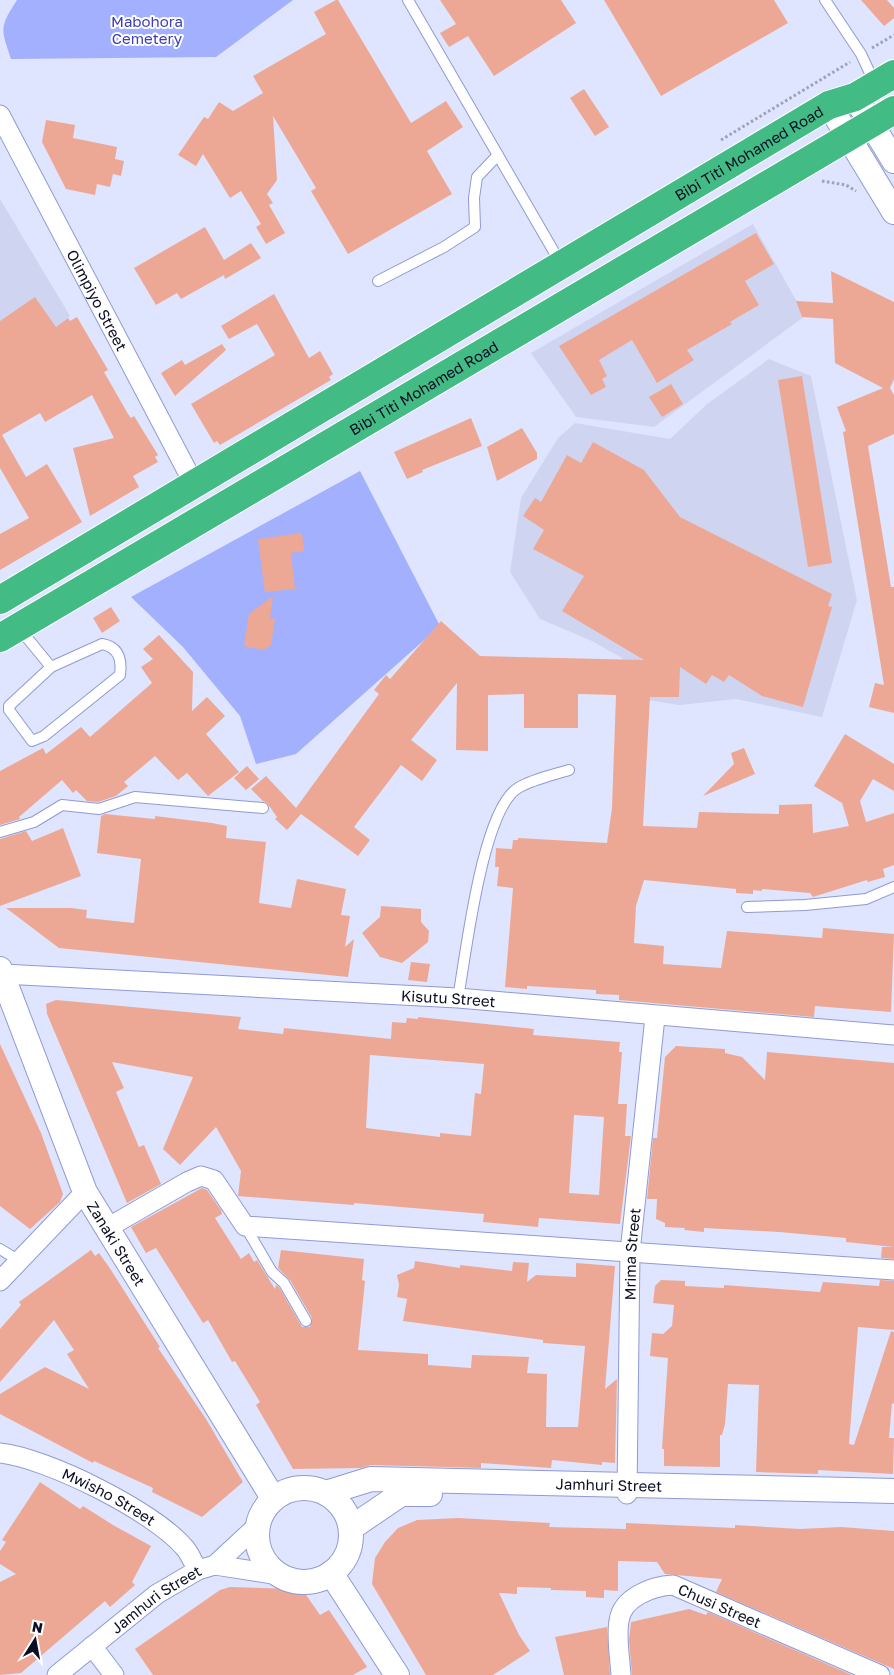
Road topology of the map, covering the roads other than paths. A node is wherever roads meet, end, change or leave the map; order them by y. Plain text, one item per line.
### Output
1 (408, 0) edge
2 (825, 0) edge
3 (875, 85) edge
4 (829, 105) junction
5 (0, 114) edge
6 (882, 116) edge
7 (848, 137) junction
8 (498, 155) junction
9 (894, 161) edge
10 (894, 212) edge
11 (564, 263) junction
12 (378, 281) dead end
13 (194, 484) junction
14 (0, 600) edge
15 (9, 633) edge
16 (51, 667) junction
17 (569, 770) dead end
18 (263, 808) dead end
19 (0, 832) edge
20 (894, 887) edge
21 (747, 908) dead end
22 (1, 973) edge
23 (458, 998) junction
24 (655, 1016) junction
25 (894, 1035) edge
26 (85, 1192) junction
27 (245, 1226) junction
28 (107, 1228) junction
29 (0, 1248) edge
30 (630, 1252) junction
31 (18, 1260) junction
32 (894, 1270) edge
33 (0, 1281) edge
34 (306, 1320) dead end
35 (0, 1453) edge
36 (627, 1489) junction
37 (894, 1491) edge
38 (326, 1493) junction
39 (273, 1498) junction
40 (894, 1504) edge
41 (257, 1526) junction
42 (351, 1528) junction
43 (206, 1568) junction
44 (331, 1573) junction
45 (279, 1575) junction
46 (92, 1646) junction
47 (57, 1675) edge
48 (114, 1675) edge
49 (397, 1675) edge
50 (620, 1675) edge
51 (880, 1675) edge

1 - 8 lane
2 - 3 lane
3 - 4 highway, Bibi Titi Mohamed Road
3 - 6 street
4 - 7 street
4 - 11 highway, Bibi Titi Mohamed Road
5 - 13 street, Olimpiyo Street
6 - 7 highway, Bibi Titi Mohamed Road
6 - 9 street
7 - 10 street
7 - 15 highway, Bibi Titi Mohamed Road
8 - 11 lane
8 - 12 lane
11 - 13 highway, Bibi Titi Mohamed Road
13 - 14 highway, Bibi Titi Mohamed Road
15 - 16 lane
16 - 16 lane
17 - 23 lane
18 - 19 lane
20 - 21 lane
22 - 23 street, Kisutu Street
22 - 26 street, Zanaki Street
23 - 24 street, Kisutu Street
24 - 25 street, Kisutu Street
24 - 30 street, Mrima Street
26 - 28 street, Zanaki Street
26 - 31 street
27 - 28 street
27 - 30 street
27 - 34 lane
28 - 39 street, Zanaki Street
29 - 31 lane
30 - 32 street
30 - 36 street, Mrima Street
31 - 33 street
35 - 43 street, Mwisho Street
36 - 37 street, Jamhuri Street
36 - 38 street, Jamhuri Street
36 - 40 street, Jamhuri Street
36 - 42 street, Jamhuri Street
38 - 39 street
38 - 42 street
39 - 41 street
41 - 43 street, Jamhuri Street
41 - 45 street
42 - 44 street
43 - 45 street
43 - 46 street, Jamhuri Street
44 - 45 street
44 - 49 street
46 - 47 street, Jamhuri Street
46 - 48 street
50 - 51 street, Chusi Street

